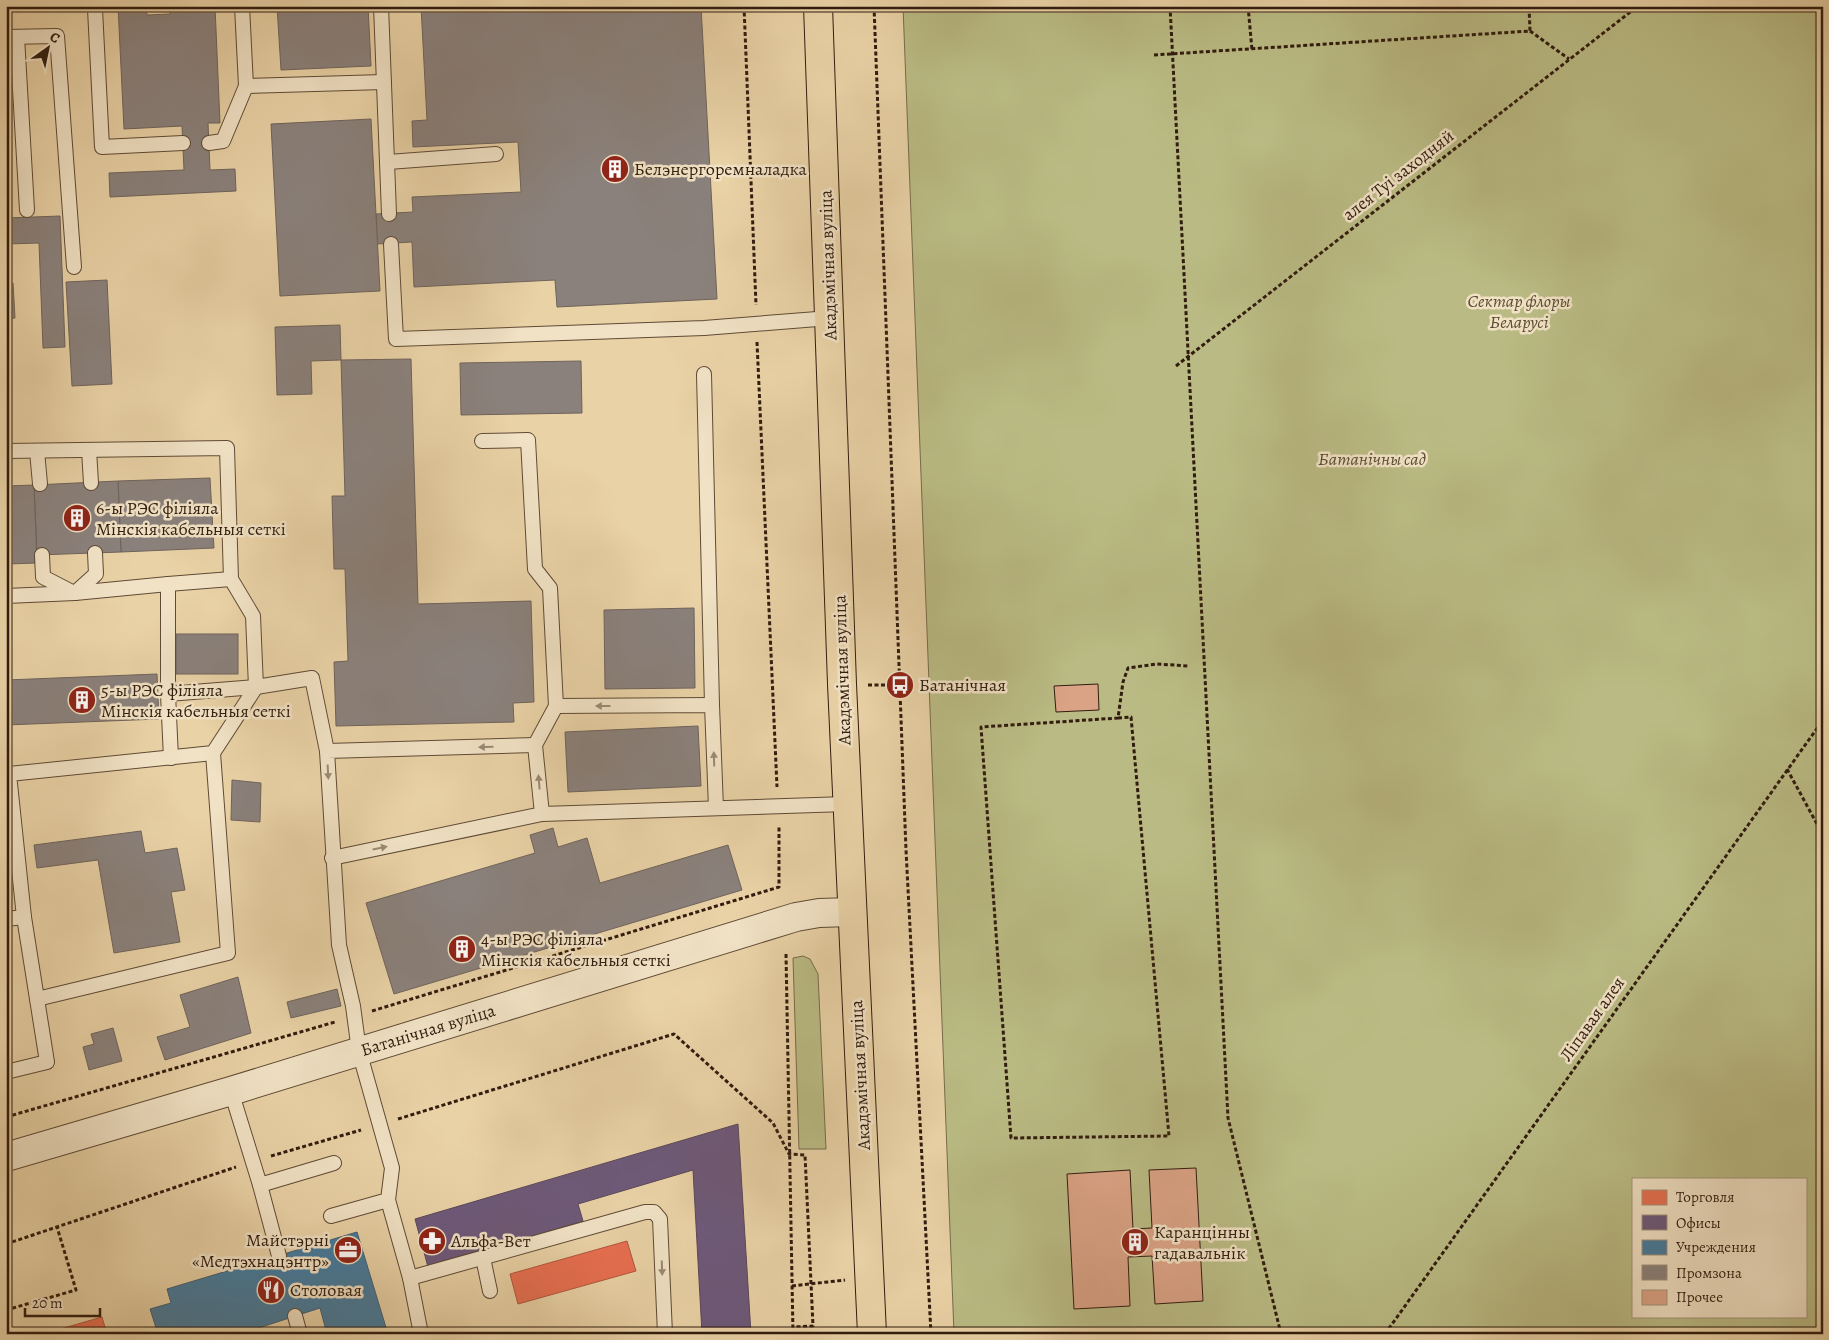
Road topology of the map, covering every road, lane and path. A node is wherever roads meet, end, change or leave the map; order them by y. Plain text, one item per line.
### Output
1 (98, 6) edge
2 (242, 6) edge
3 (381, 6) edge
4 (744, 6) edge
5 (818, 6) edge
6 (874, 6) edge
7 (1170, 6) edge
8 (1248, 6) edge
9 (1529, 6) edge
10 (1638, 6) edge
11 (1530, 31) junction
12 (11, 37) edge
13 (1252, 50) junction
14 (1154, 54) dead end
15 (1173, 54) junction
16 (1569, 59) junction
17 (384, 82) junction
18 (246, 86) junction
19 (209, 142) dead end
20 (183, 143) dead end
21 (496, 154) dead end
22 (388, 162) junction
23 (27, 210) dead end
24 (389, 214) dead end
25 (391, 244) dead end
26 (74, 268) dead end
27 (830, 318) junction
28 (756, 324) junction
29 (1188, 356) junction
30 (1176, 366) dead end
31 (704, 374) dead end
32 (482, 441) dead end
33 (37, 450) junction
34 (89, 450) junction
35 (6, 451) edge
36 (91, 482) dead end
37 (40, 484) dead end
38 (95, 553) dead end
39 (42, 555) dead end
40 (231, 579) junction
41 (168, 584) junction
42 (75, 593) junction
43 (6, 596) edge
44 (1189, 666) dead end
45 (842, 684) junction
46 (900, 685) junction
47 (256, 686) junction
48 (168, 694) junction
49 (712, 705) junction
50 (556, 706) junction
51 (1118, 718) junction
52 (1823, 720) edge
53 (535, 745) junction
54 (327, 751) junction
55 (213, 754) junction
56 (171, 758) junction
57 (1786, 769) junction
58 (848, 804) junction
59 (778, 807) junction
60 (716, 808) junction
61 (542, 814) junction
62 (1823, 835) edge
63 (332, 858) junction
64 (852, 912) junction
65 (24, 917) junction
66 (6, 918) edge
67 (786, 954) dead end
68 (37, 999) junction
69 (354, 1016) junction
70 (359, 1052) junction
71 (6, 1072) edge
72 (232, 1091) junction
73 (6, 1117) edge
74 (381, 1124) junction
75 (789, 1154) junction
76 (6, 1157) edge
77 (254, 1161) junction
78 (334, 1163) dead end
79 (260, 1185) junction
80 (388, 1200) junction
81 (331, 1216) dead end
82 (56, 1227) junction
83 (6, 1244) edge
84 (279, 1256) dead end
85 (482, 1258) junction
86 (870, 1277) junction
87 (410, 1278) junction
88 (812, 1283) junction
89 (792, 1286) junction
90 (490, 1291) dead end
91 (6, 1310) edge
92 (296, 1316) dead end
93 (793, 1327) junction
94 (300, 1334) edge
95 (421, 1334) edge
96 (665, 1334) edge
97 (793, 1334) edge
98 (872, 1334) edge
99 (931, 1334) edge
100 (1281, 1334) edge
101 (1385, 1334) edge

1 - 20 lane
2 - 18 lane
3 - 17 lane
4 - 28 path
5 - 27 main road, Акадэмічная вуліца
6 - 46 path
7 - 15 path
8 - 13 path
9 - 11 path
10 - 16 path, алея Туі заходняй
11 - 13 path
11 - 16 path
12 - 23 lane
12 - 26 lane
13 - 15 path
14 - 15 path
15 - 29 path
16 - 29 path, алея Туі заходняй
17 - 18 lane
17 - 22 lane
18 - 19 lane
21 - 22 lane
22 - 24 lane
25 - 28 lane
27 - 28 lane
27 - 45 main road, Акадэмічная вуліца
28 - 59 path
29 - 30 path, алея Туі заходняй
29 - 100 path
31 - 49 lane
32 - 50 lane
33 - 34 lane
33 - 35 lane
33 - 37 lane
34 - 36 lane
34 - 40 lane
38 - 42 lane
39 - 42 lane
40 - 41 lane
40 - 47 lane
41 - 42 lane
41 - 48 lane
42 - 43 lane
44 - 51 path
45 - 46 path
45 - 58 main road, Акадэмічная вуліца
46 - 99 path
47 - 48 lane
47 - 54 lane
47 - 55 lane
48 - 56 lane
49 -> 50 lane
60 -> 49 lane
50 - 53 lane
51 - 51 path
52 - 57 path, Ліпавая алея
53 -> 54 lane
61 -> 53 lane
54 -> 63 lane
55 - 56 lane
55 - 68 lane
56 - 65 lane
57 - 62 path
57 - 101 path, Ліпавая алея
58 - 59 lane
58 - 64 main road, Акадэмічная вуліца
59 - 60 lane
59 - 69 path
60 - 61 lane
63 -> 61 lane
63 - 69 lane
64 - 70 street, Батанічная вуліца
64 - 86 main road, Акадэмічная вуліца
65 - 66 lane
65 - 68 lane
67 - 75 path
68 - 71 lane
69 - 70 lane
69 - 73 path
70 - 72 street, Батанічная вуліца
70 - 74 lane
72 - 76 street, Батанічная вуліца
72 - 77 lane
74 - 75 path
74 - 77 path
74 - 80 lane
75 - 88 path
75 - 89 path
77 - 79 lane
77 - 82 path
78 - 79 lane
79 - 84 lane
80 - 81 lane
80 - 87 lane
82 - 83 path
82 - 91 path
85 - 87 lane
85 - 90 lane
85 -> 96 lane
86 - 88 path
86 - 98 main road, Акадэмічная вуліца
87 - 95 lane
88 - 89 path
88 - 93 path
89 - 93 path
92 - 94 lane
93 - 97 path

